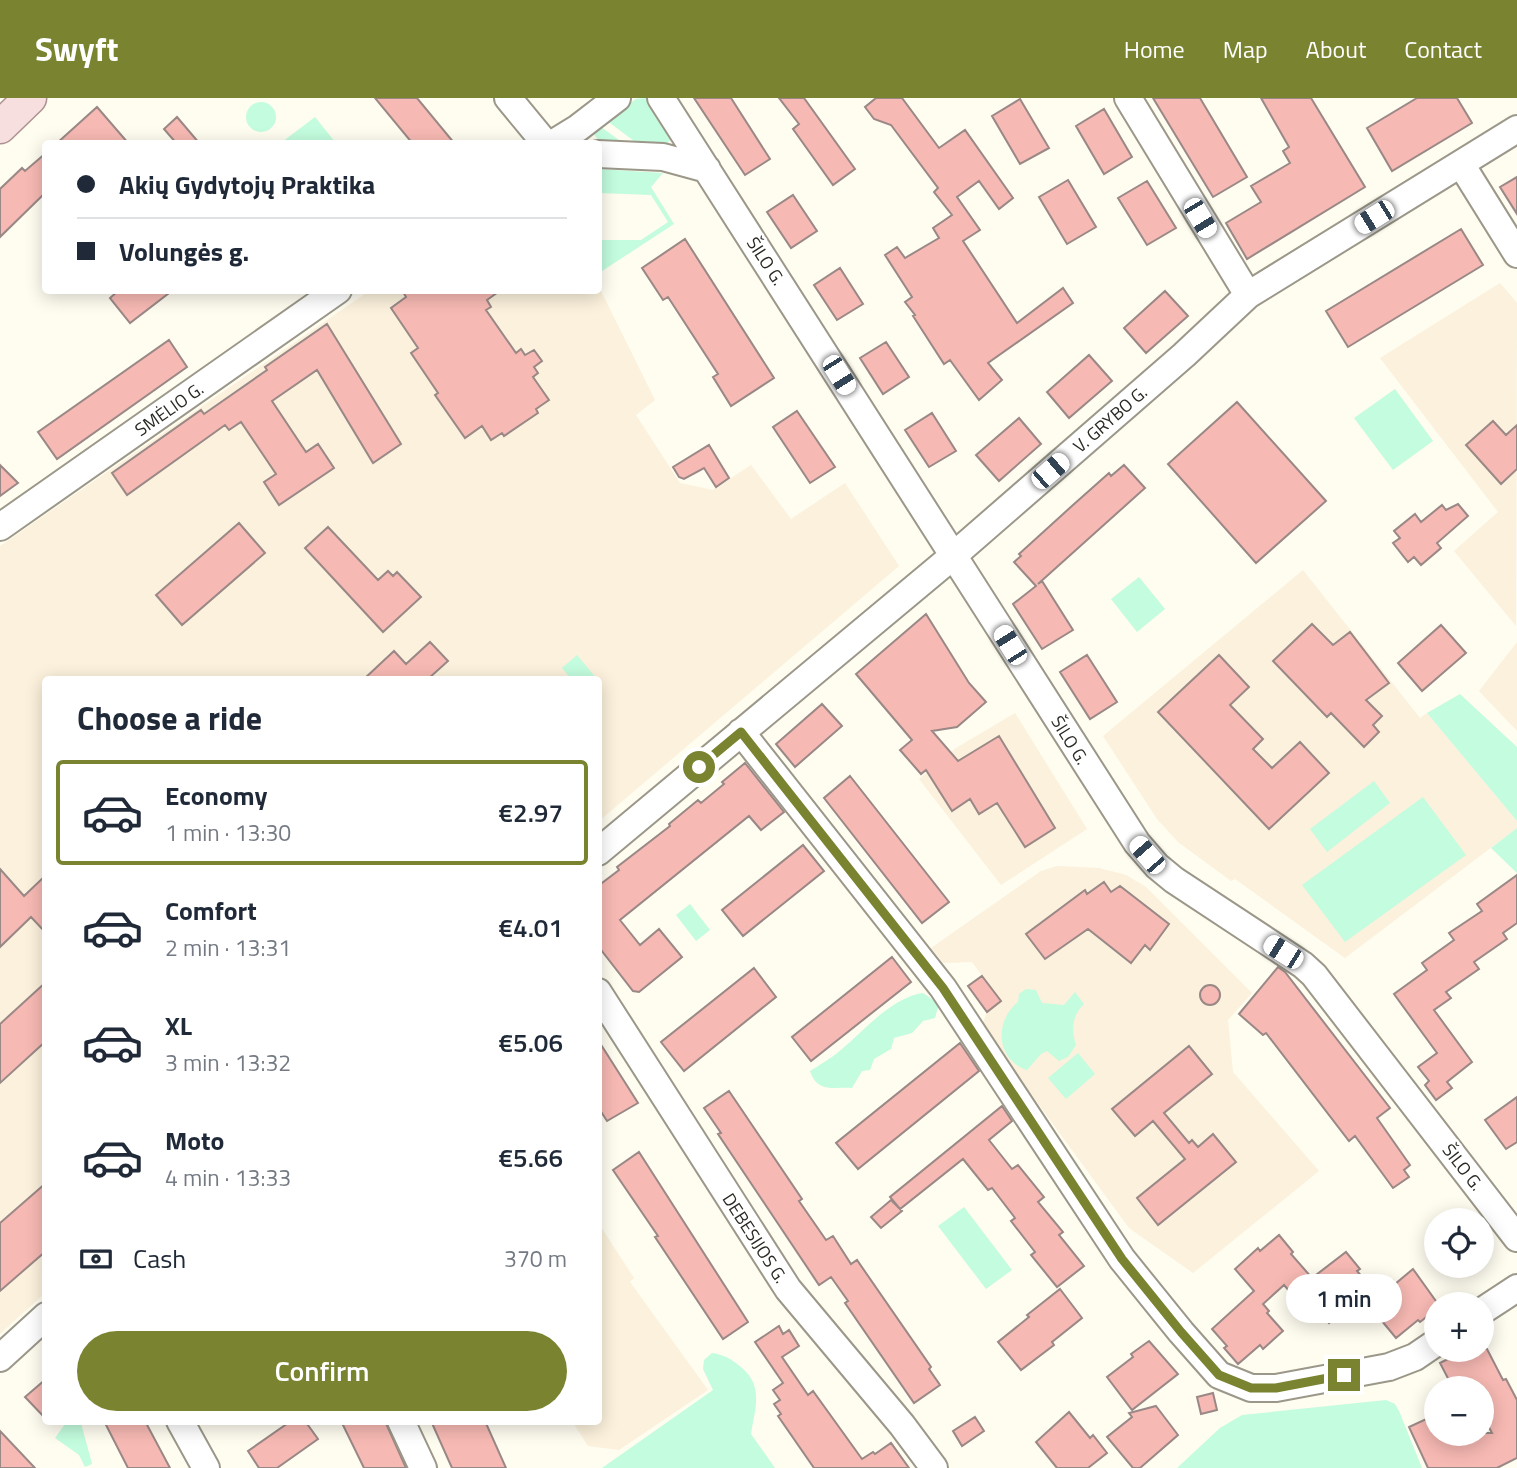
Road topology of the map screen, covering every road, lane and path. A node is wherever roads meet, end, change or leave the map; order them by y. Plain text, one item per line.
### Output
1 (30, 98) edge
2 (508, 98) edge
3 (618, 98) edge
4 (661, 98) edge
5 (1128, 98) edge
6 (0, 127) edge
7 (1517, 129) edge
8 (681, 131) junction
9 (543, 140) edge
10 (596, 140) edge
11 (602, 148) edge
12 (663, 157) junction
13 (1461, 164) junction
14 (707, 169) junction
15 (1517, 254) edge
16 (332, 294) edge
17 (1248, 295) junction
18 (0, 527) edge
19 (953, 556) junction
20 (741, 732) junction
21 (602, 849) edge
22 (602, 998) edge
23 (1517, 1238) edge
24 (1517, 1288) edge
25 (1494, 1303) edge
26 (42, 1321) edge
27 (1424, 1351) edge
28 (0, 1358) edge
29 (182, 1425) edge
30 (403, 1425) edge
31 (206, 1468) edge
32 (423, 1468) edge
33 (934, 1468) edge

1 - 6 main road
2 - 9 street
3 - 10 street
4 - 8 street, ŠILO G.
5 - 17 street
7 - 13 street, V. GRYBO G.
8 - 12 street
8 - 14 street, ŠILO G.
11 - 12 street
12 - 14 street
13 - 15 street
13 - 17 street, V. GRYBO G.
14 - 19 street, ŠILO G.
16 - 18 street, SMĖLIO G.
17 - 19 street, V. GRYBO G.
19 - 20 street, V. GRYBO G.
19 - 23 street, ŠILO G.
20 - 21 street, V. GRYBO G.
20 - 27 street
22 - 33 street, DEBESIJOS G.
24 - 25 street
26 - 28 street
29 - 31 street
30 - 32 street

